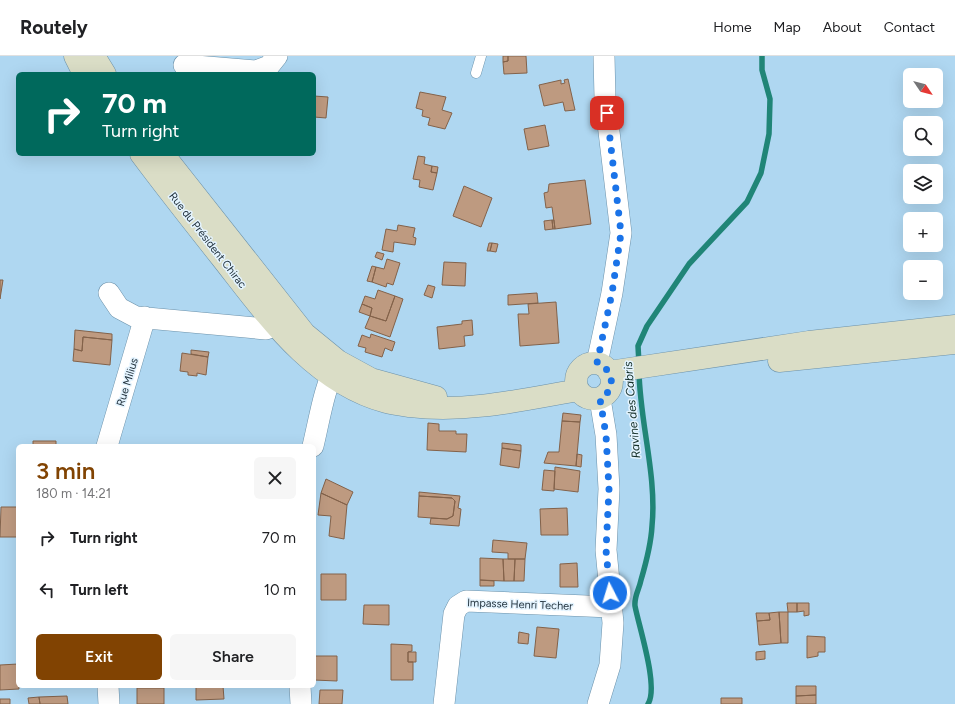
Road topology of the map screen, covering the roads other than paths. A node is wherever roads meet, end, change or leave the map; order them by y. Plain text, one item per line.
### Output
1 (75, 56) edge
2 (94, 56) edge
3 (277, 56) edge
4 (482, 56) edge
5 (604, 56) edge
6 (184, 65) edge
7 (83, 72) edge
8 (104, 72) edge
9 (476, 73) dead end
10 (143, 156) edge
11 (164, 156) edge
12 (109, 293) dead end
13 (145, 317) junction
14 (282, 319) junction
15 (940, 333) edge
16 (955, 343) edge
17 (334, 369) junction
18 (610, 378) junction
19 (577, 385) junction
20 (108, 444) edge
21 (314, 444) edge
22 (611, 607) junction
23 (108, 688) edge
24 (300, 688) edge
25 (109, 704) edge
26 (300, 704) edge
27 (444, 704) edge
28 (598, 704) edge

1 - 7 main road
2 - 8 main road
3 - 6 street
4 - 9 lane
5 - 18 street
10 - 14 main road, Rue du Président Chirac
11 - 14 main road, Rue du Président Chirac
12 - 13 street
13 - 14 street
13 - 20 street, Rue Milius
14 - 17 main road
15 - 16 main road
15 - 18 main road
17 - 19 main road
17 - 21 street
18 - 19 main road
18 - 19 main road
18 - 22 street
22 - 27 street, Impasse Henri Techer
22 - 28 street
23 - 25 street
24 - 26 street

